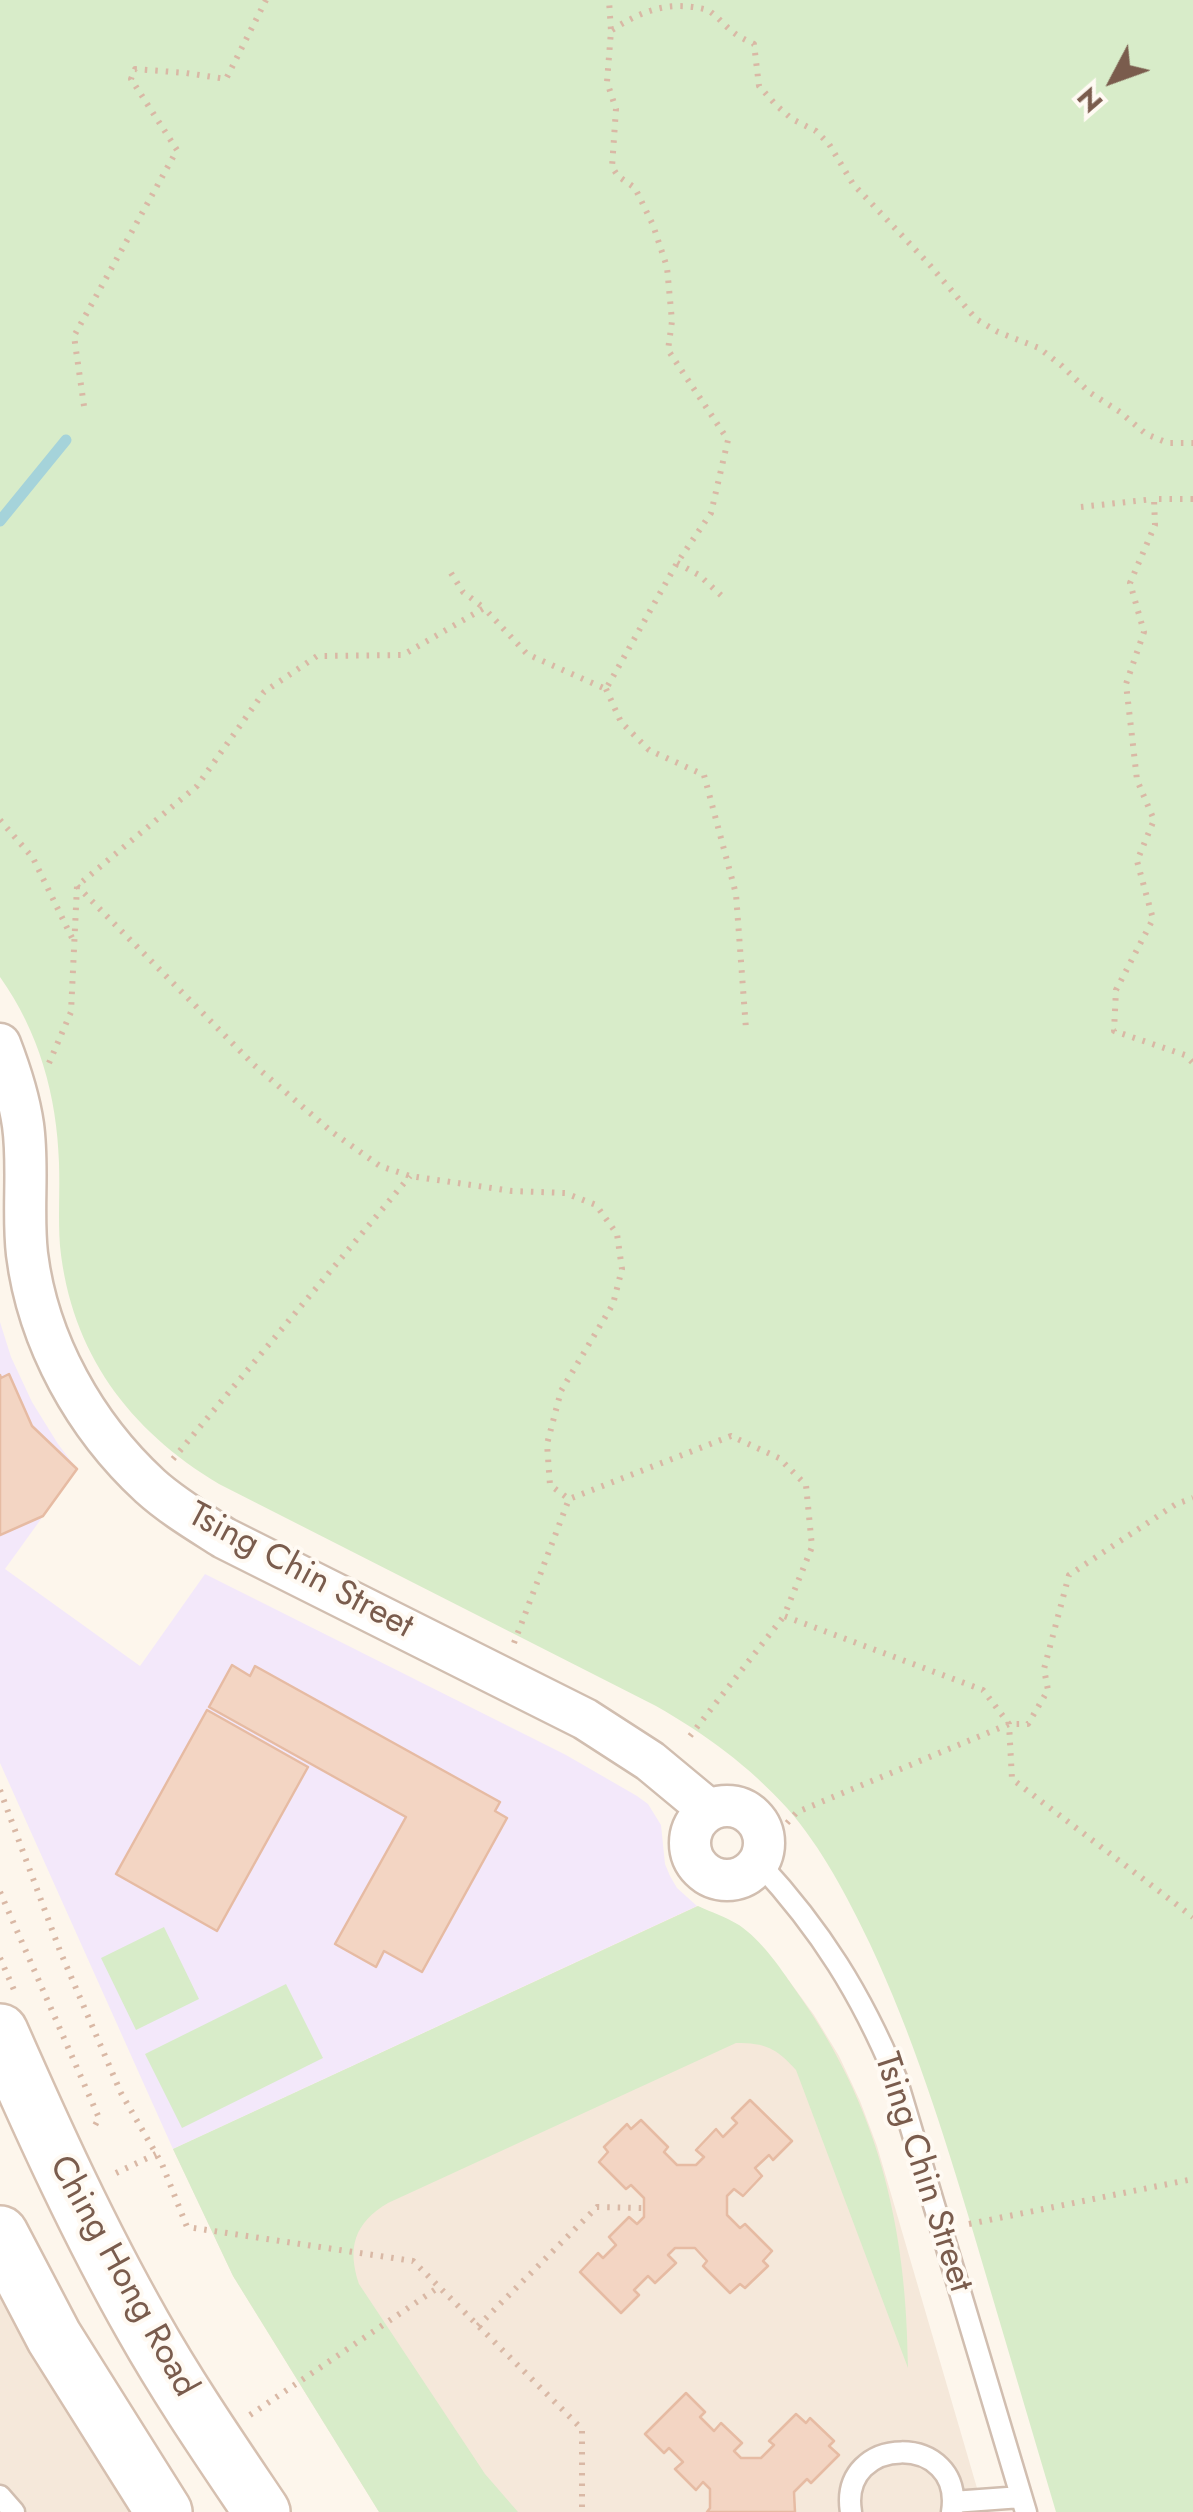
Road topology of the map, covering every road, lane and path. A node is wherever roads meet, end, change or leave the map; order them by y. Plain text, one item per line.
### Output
1 (266, 0) edge
2 (609, 0) edge
3 (686, 0) edge
4 (611, 31) junction
5 (84, 406) dead end
6 (1193, 443) edge
7 (1193, 498) edge
8 (1154, 499) junction
9 (1081, 507) dead end
10 (676, 563) junction
11 (450, 573) dead end
12 (724, 598) dead end
13 (484, 608) junction
14 (606, 689) junction
15 (0, 820) edge
16 (77, 886) junction
17 (75, 943) junction
18 (746, 1029) dead end
19 (0, 1044) edge
20 (1193, 1062) edge
21 (48, 1066) dead end
22 (410, 1176) junction
23 (170, 1463) dead end
24 (1193, 1498) edge
25 (569, 1499) junction
26 (784, 1616) junction
27 (513, 1644) dead end
28 (1009, 1724) junction
29 (690, 1736) dead end
30 (0, 1790) edge
31 (709, 1810) junction
32 (787, 1823) dead end
33 (759, 1863) junction
34 (0, 1892) edge
35 (1193, 1917) edge
36 (0, 2032) edge
37 (99, 2118) dead end
38 (156, 2154) junction
39 (113, 2174) dead end
40 (1193, 2179) edge
41 (644, 2208) dead end
42 (962, 2225) dead end
43 (6, 2262) edge
44 (439, 2287) junction
45 (478, 2326) junction
46 (237, 2424) dead end
47 (0, 2496) edge
48 (1024, 2504) edge
49 (952, 2507) edge
50 (14, 2512) edge
51 (164, 2512) edge
52 (262, 2512) edge
53 (582, 2512) edge
54 (851, 2512) edge

1 - 5 path
2 - 4 path
3 - 4 path
3 - 6 path
4 - 10 path
7 - 8 path
8 - 9 path
8 - 20 path
10 - 12 path
10 - 14 path
11 - 13 path
13 - 14 path
13 - 16 path
14 - 18 path
15 - 17 path
16 - 17 path
16 - 22 path
17 - 21 path
19 - 31 street, Tsing Chin Street
22 - 23 path
22 - 25 path
24 - 28 path
25 - 26 path
25 - 27 path
26 - 28 path
26 - 29 path
28 - 32 path
28 - 35 path
30 - 38 path
31 - 33 street, Tsing Chin Street
31 - 33 street
33 - 48 lane, Tsing Chin Street
34 - 37 path
36 - 52 main road, Ching Hong Road
38 - 39 path
38 - 44 path
40 - 42 path
41 - 45 path
43 - 51 main road
44 - 45 path
44 - 46 path
45 - 53 path
47 - 50 lane
48 - 49 lane
49 - 54 lane

